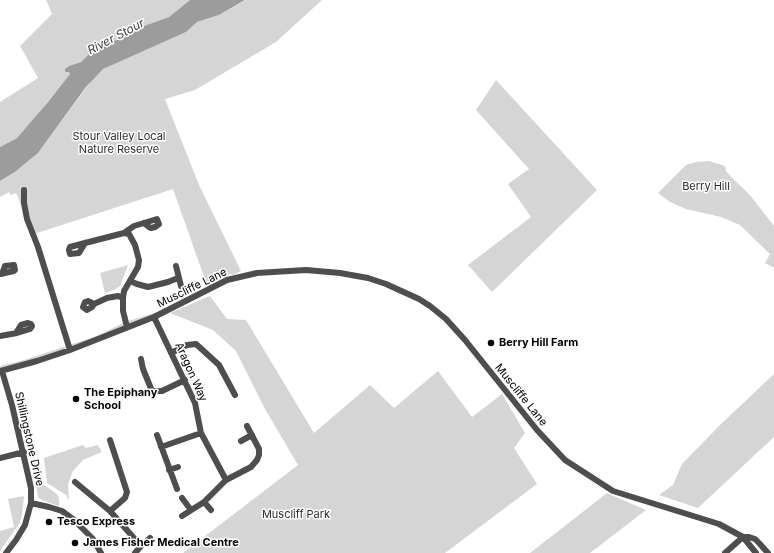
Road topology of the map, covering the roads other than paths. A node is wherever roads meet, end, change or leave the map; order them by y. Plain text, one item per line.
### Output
1 (24, 190) dead end
2 (144, 223) dead end
3 (124, 233) junction
4 (85, 243) dead end
5 (176, 266) dead end
6 (178, 278) junction
7 (130, 281) junction
8 (181, 286) dead end
9 (123, 298) junction
10 (94, 304) dead end
11 (154, 317) junction
12 (127, 327) junction
13 (16, 333) dead end
14 (0, 336) edge
15 (70, 350) junction
16 (172, 353) junction
17 (141, 359) dead end
18 (1, 371) edge
19 (185, 380) junction
20 (235, 395) dead end
21 (247, 426) dead end
22 (201, 433) junction
23 (157, 435) dead end
24 (252, 435) junction
25 (110, 440) dead end
26 (241, 441) dead end
27 (161, 447) junction
28 (24, 452) junction
29 (0, 458) edge
30 (178, 467) dead end
31 (169, 470) junction
32 (226, 480) junction
33 (75, 482) dead end
34 (177, 489) dead end
35 (182, 498) dead end
36 (32, 502) junction
37 (204, 502) junction
38 (191, 510) junction
39 (211, 510) dead end
40 (110, 512) junction
41 (182, 516) dead end
42 (743, 537) junction
43 (150, 538) dead end
44 (141, 546) junction
45 (6, 553) edge
46 (101, 553) edge
47 (134, 553) edge
48 (725, 553) edge
49 (756, 553) edge
50 (768, 553) edge

1 - 15 street
2 - 3 street
3 - 4 street
3 - 7 street
5 - 6 street
6 - 7 street
6 - 8 street
7 - 9 street
9 - 10 street
9 - 12 street
11 - 12 street, Muscliffe Lane
11 - 16 street, Aragon Way
11 - 42 street, Muscliffe Lane
12 - 15 street, Muscliffe Lane
13 - 14 street
15 - 18 street, Muscliffe Lane
16 - 19 street, Aragon Way
16 - 20 street
17 - 19 street
18 - 28 street, Shillingstone Drive
19 - 22 street, Aragon Way
21 - 24 street
22 - 27 street
22 - 32 street, Aragon Way
23 - 27 street
24 - 26 street
24 - 32 street
25 - 40 street
27 - 31 street
28 - 29 street
28 - 36 street, Shillingstone Drive
30 - 31 street
31 - 34 street
32 - 37 street
33 - 40 street
35 - 38 street
36 - 45 street, Shillingstone Drive
36 - 46 street
37 - 38 street
37 - 39 street
38 - 41 street
40 - 44 street
42 - 48 street
42 - 49 street, Muscliffe Lane
42 - 50 street
43 - 44 street
44 - 47 street

